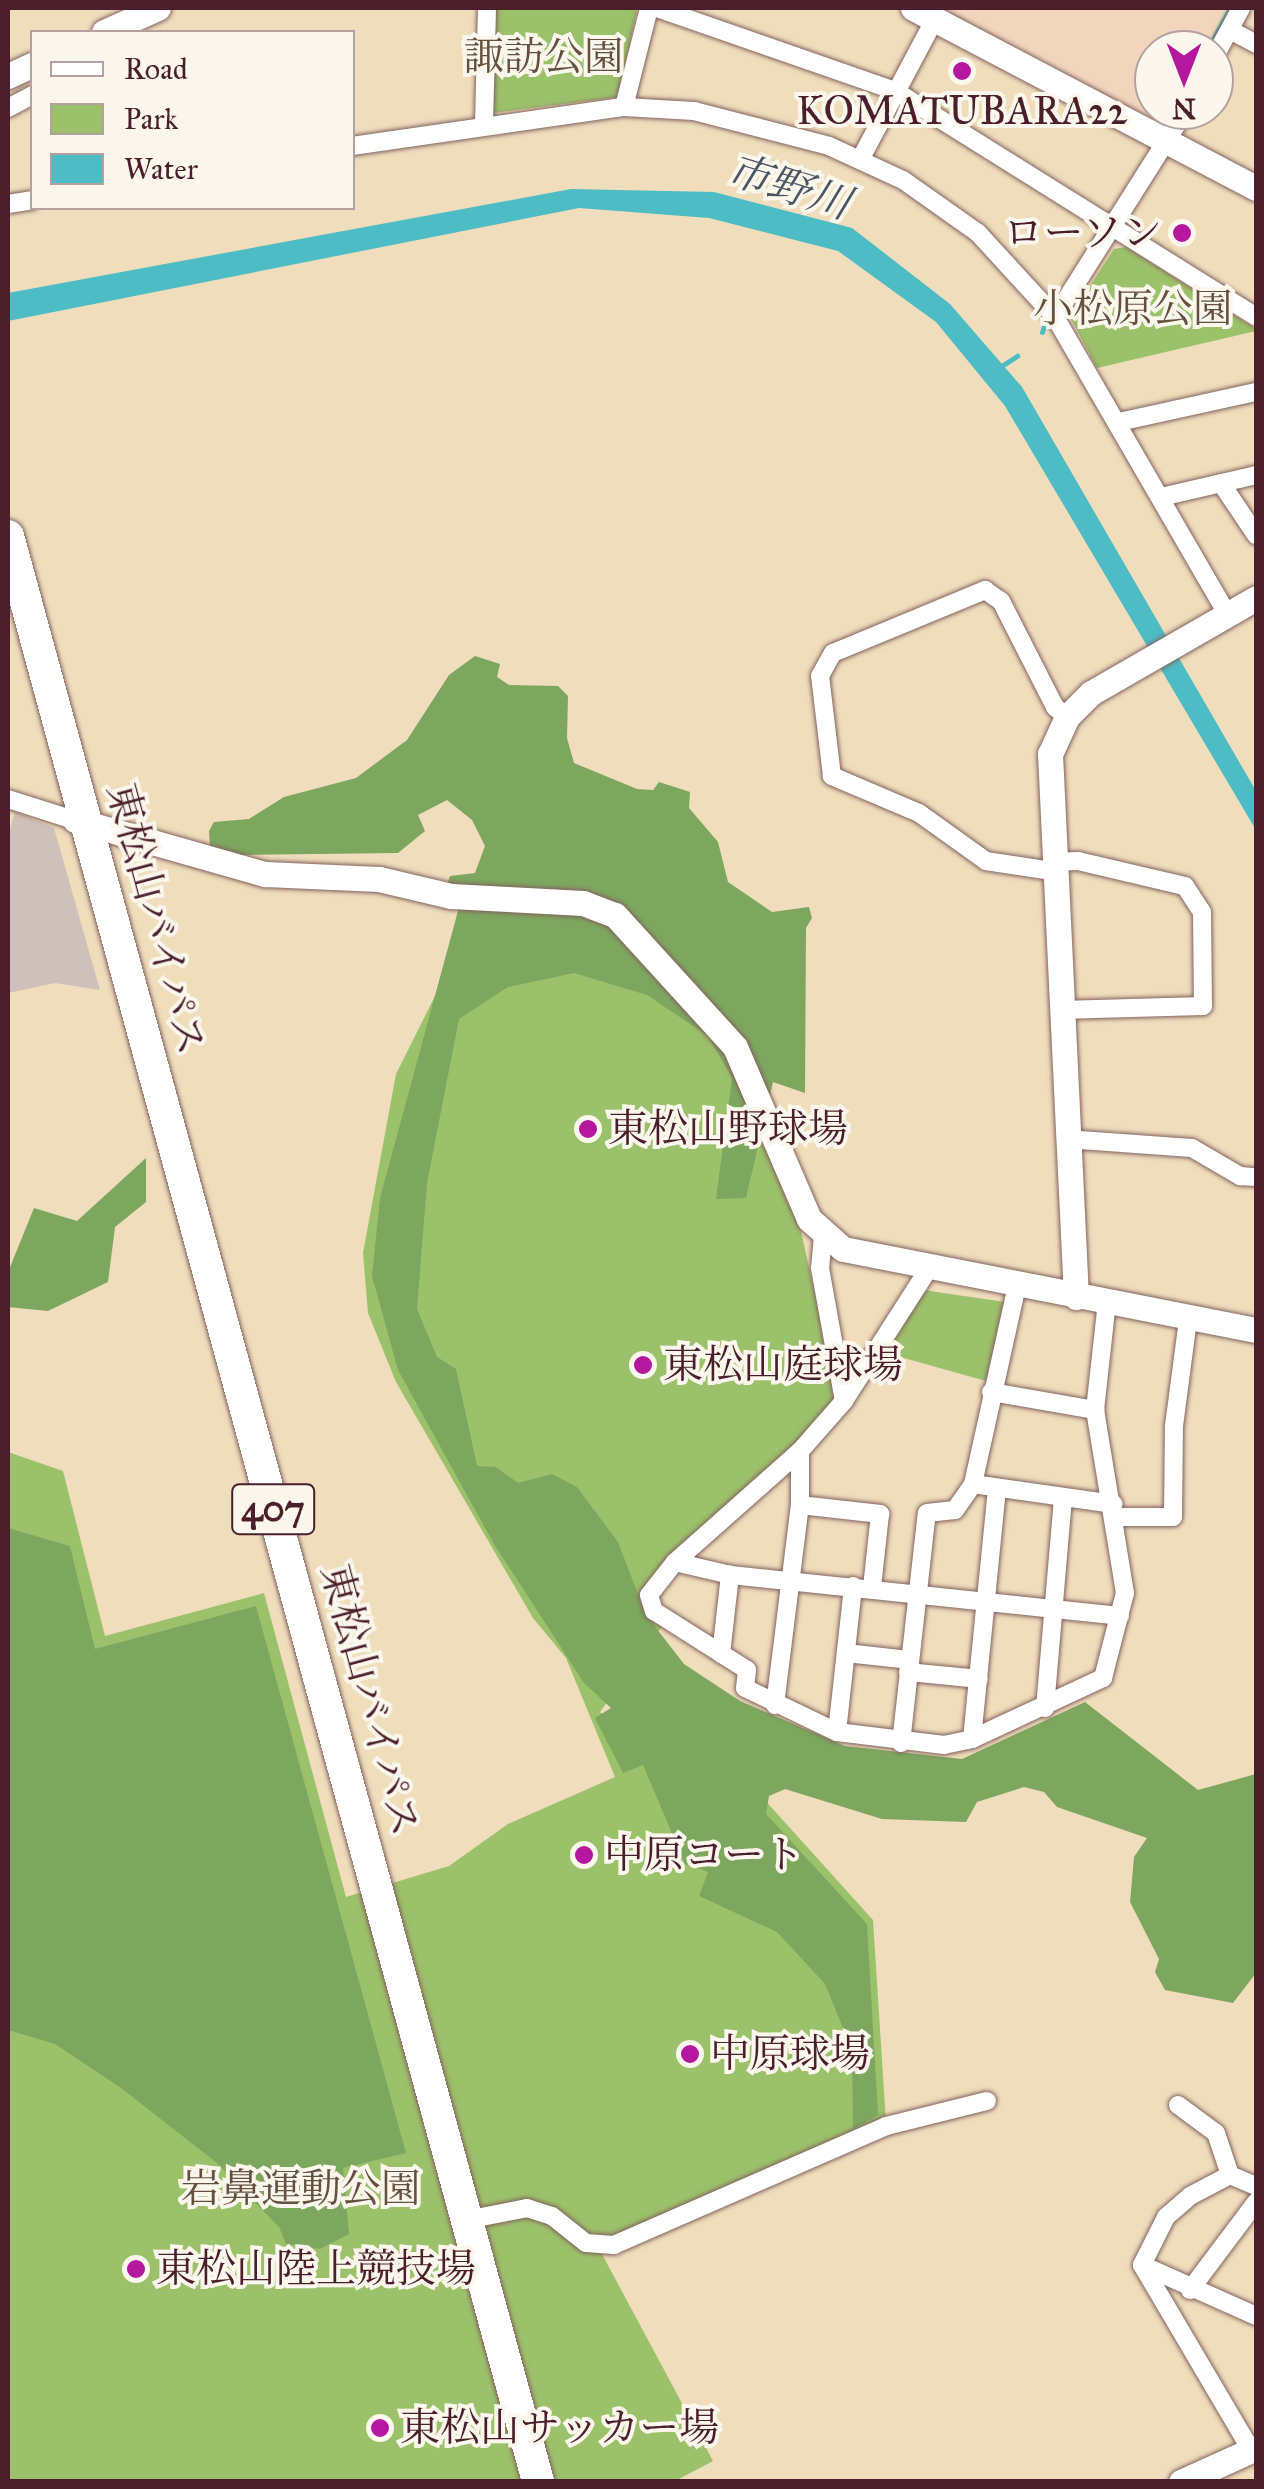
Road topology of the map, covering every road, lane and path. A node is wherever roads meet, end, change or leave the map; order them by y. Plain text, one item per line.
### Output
1 (158, 8) edge
2 (487, 8) edge
3 (649, 8) edge
4 (657, 8) edge
5 (1242, 8) edge
6 (924, 13) edge
7 (108, 30) edge
8 (1230, 30) edge
9 (895, 90) junction
10 (30, 96) edge
11 (8, 108) edge
12 (624, 108) junction
13 (484, 124) junction
14 (1175, 130) edge
15 (1168, 142) junction
16 (355, 146) edge
17 (861, 158) junction
18 (1256, 188) edge
19 (1114, 230) junction
20 (1056, 317) junction
21 (1256, 317) edge
22 (1256, 392) edge
23 (1119, 422) junction
24 (1256, 475) edge
25 (1221, 484) junction
26 (1162, 498) junction
27 (8, 536) edge
28 (1256, 536) edge
29 (8, 592) edge
30 (1256, 598) edge
31 (1227, 614) junction
32 (1067, 717) junction
33 (8, 799) edge
34 (77, 821) junction
35 (1052, 866) junction
36 (1060, 1010) junction
37 (1066, 1140) junction
38 (1256, 1177) edge
39 (823, 1235) junction
40 (929, 1268) junction
41 (1016, 1286) junction
42 (1076, 1297) junction
43 (1107, 1301) junction
44 (1188, 1319) junction
45 (1256, 1330) edge
46 (991, 1392) junction
47 (844, 1401) junction
48 (1095, 1410) junction
49 (800, 1451) junction
50 (972, 1484) junction
51 (996, 1488) junction
52 (1063, 1498) junction
53 (800, 1505) junction
54 (1115, 1511) junction
55 (675, 1562) junction
56 (730, 1576) junction
57 (790, 1580) junction
58 (853, 1586) junction
59 (872, 1588) junction
60 (920, 1592) junction
61 (986, 1600) junction
62 (1052, 1607) junction
63 (1120, 1616) junction
64 (846, 1653) junction
65 (721, 1654) junction
66 (909, 1666) junction
67 (979, 1679) junction
68 (775, 1705) junction
69 (1045, 1708) junction
70 (837, 1732) junction
71 (972, 1739) junction
72 (901, 1743) junction
73 (987, 2101) dead end
74 (1178, 2105) dead end
75 (1230, 2175) junction
76 (1256, 2186) edge
77 (1256, 2202) edge
78 (466, 2220) junction
79 (1142, 2265) junction
80 (1190, 2290) junction
81 (1256, 2316) edge
82 (1254, 2449) edge
83 (516, 2482) edge
84 (538, 2482) edge
85 (1182, 2482) edge

1 - 7 street
2 - 13 street
3 - 12 street
4 - 9 street
5 - 8 street
6 - 9 street
6 - 15 street
9 - 17 street
9 - 19 street
10 - 11 street
12 - 13 street
12 - 17 street
13 - 16 street
14 - 15 street
15 - 18 street
15 - 19 street
17 - 20 street
19 - 20 street
19 - 21 street
20 - 23 street
22 - 23 street
23 - 26 street
24 - 25 street
25 - 26 street
25 - 28 street
26 - 31 street
27 - 34 highway, 東松山バイパス / 407
29 - 34 highway, 東松山バイパス / 407
30 - 31 street
31 - 32 street
32 - 35 street
32 - 35 street
33 - 34 street
34 - 39 street
34 - 78 highway, 東松山バイパス / 407
34 - 83 highway, 東松山バイパス / 407
35 - 36 street
35 - 36 street
36 - 37 street
37 - 38 street
37 - 42 street
39 - 40 street
39 - 47 street
40 - 41 street
40 - 47 street
41 - 42 street
41 - 46 street
42 - 43 street
43 - 44 street
43 - 48 street
44 - 45 street
44 - 54 street
46 - 48 street
46 - 50 street
47 - 49 street
48 - 54 street
49 - 53 street
49 - 55 street
50 - 51 street
50 - 60 street
51 - 52 street
51 - 61 street
52 - 54 street
52 - 62 street
53 - 57 street
53 - 59 street
54 - 63 street
55 - 56 street
55 - 65 street
56 - 57 street
56 - 65 street
57 - 58 street
57 - 68 street
58 - 59 street
58 - 64 street
59 - 60 street
60 - 61 street
60 - 66 street
61 - 62 street
61 - 67 street
62 - 63 street
62 - 69 street
63 - 69 street
64 - 66 street
64 - 70 street
65 - 68 street
66 - 67 street
66 - 72 street
67 - 71 street
68 - 70 street
69 - 71 street
70 - 72 street
71 - 72 street
73 - 78 street
74 - 75 street
75 - 76 street
75 - 79 street
77 - 80 street
78 - 84 highway, 東松山バイパス / 407
79 - 80 street
79 - 82 street
80 - 81 street
82 - 85 street

